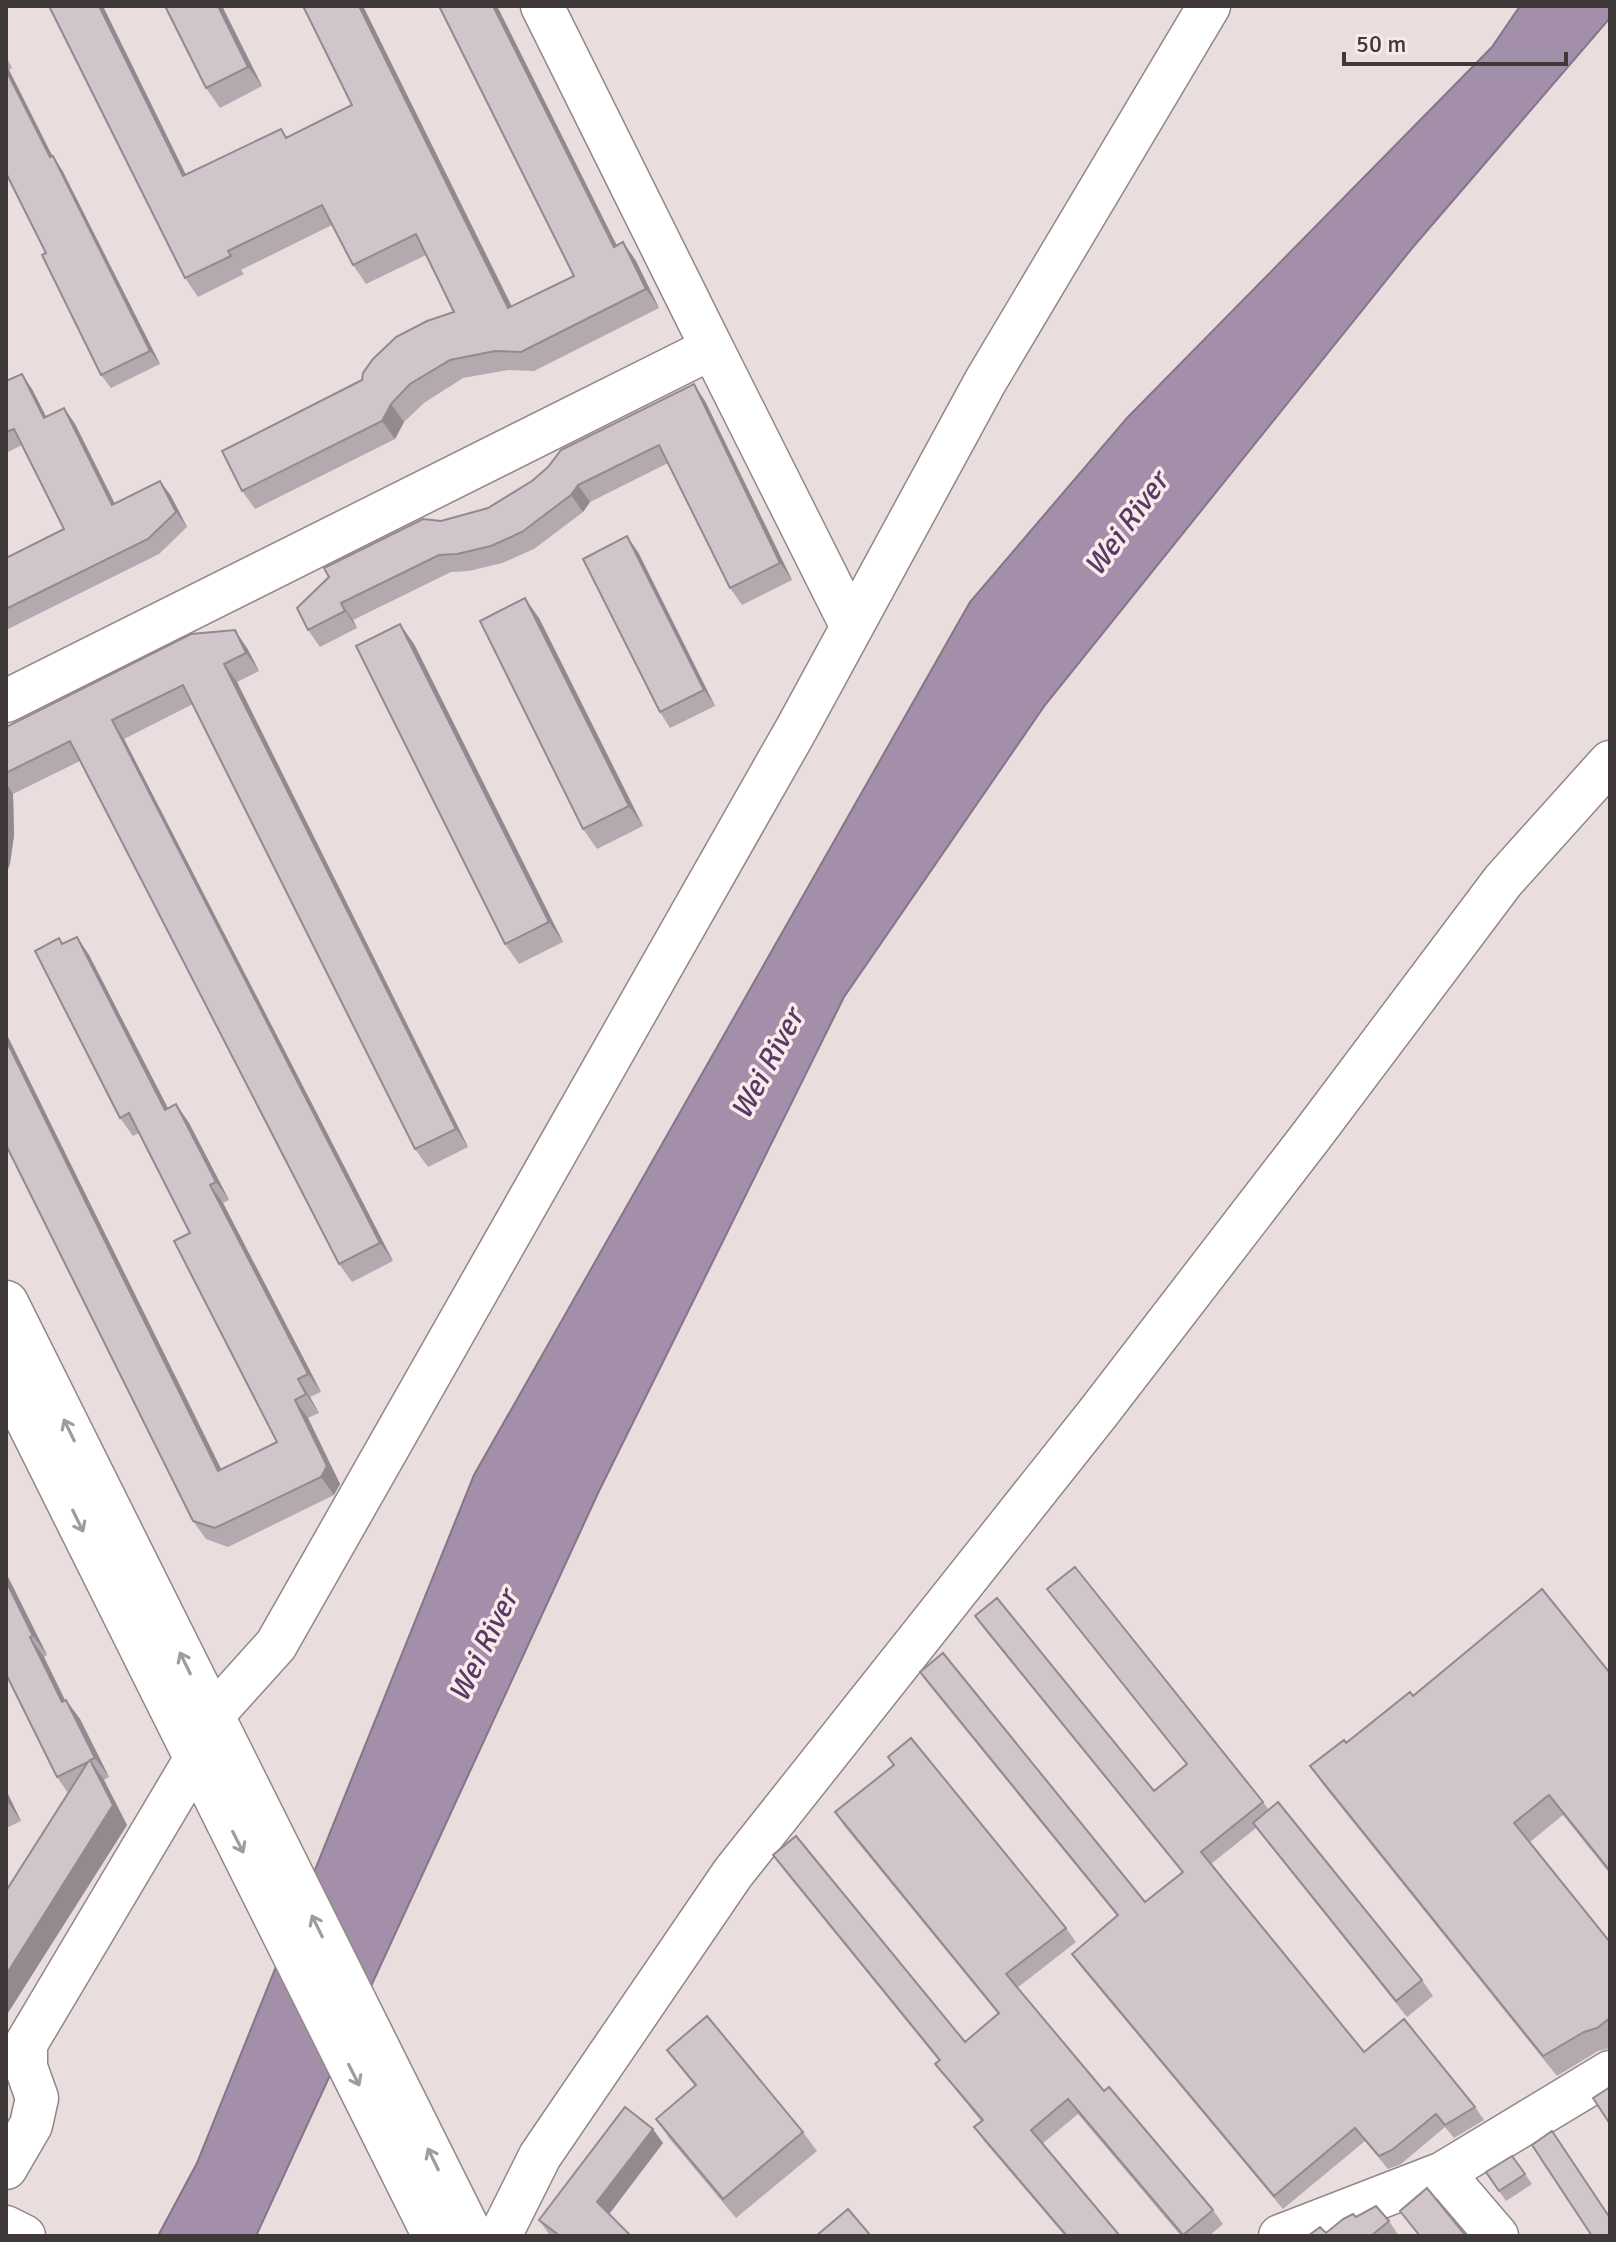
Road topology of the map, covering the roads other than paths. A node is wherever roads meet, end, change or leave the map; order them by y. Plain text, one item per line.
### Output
1 (542, 6) edge
2 (1209, 6) edge
3 (712, 348) junction
4 (852, 627) junction
5 (6, 701) edge
6 (1610, 762) edge
7 (6, 1303) edge
8 (6, 1376) edge
9 (212, 1716) junction
10 (211, 1763) junction
11 (1610, 2072) edge
12 (6, 2168) edge
13 (1443, 2173) junction
14 (6, 2227) edge
15 (468, 2234) edge
16 (24, 2236) edge
17 (1280, 2236) edge
18 (1497, 2236) edge

1 - 3 street
2 - 4 street
3 - 4 street
3 - 5 street
4 - 9 street
6 - 15 street
9 -> 7 main road
8 -> 10 main road
9 - 10 main road
10 - 12 street
10 - 15 main road
11 - 13 street
13 - 17 street
13 - 18 street
14 - 16 street

